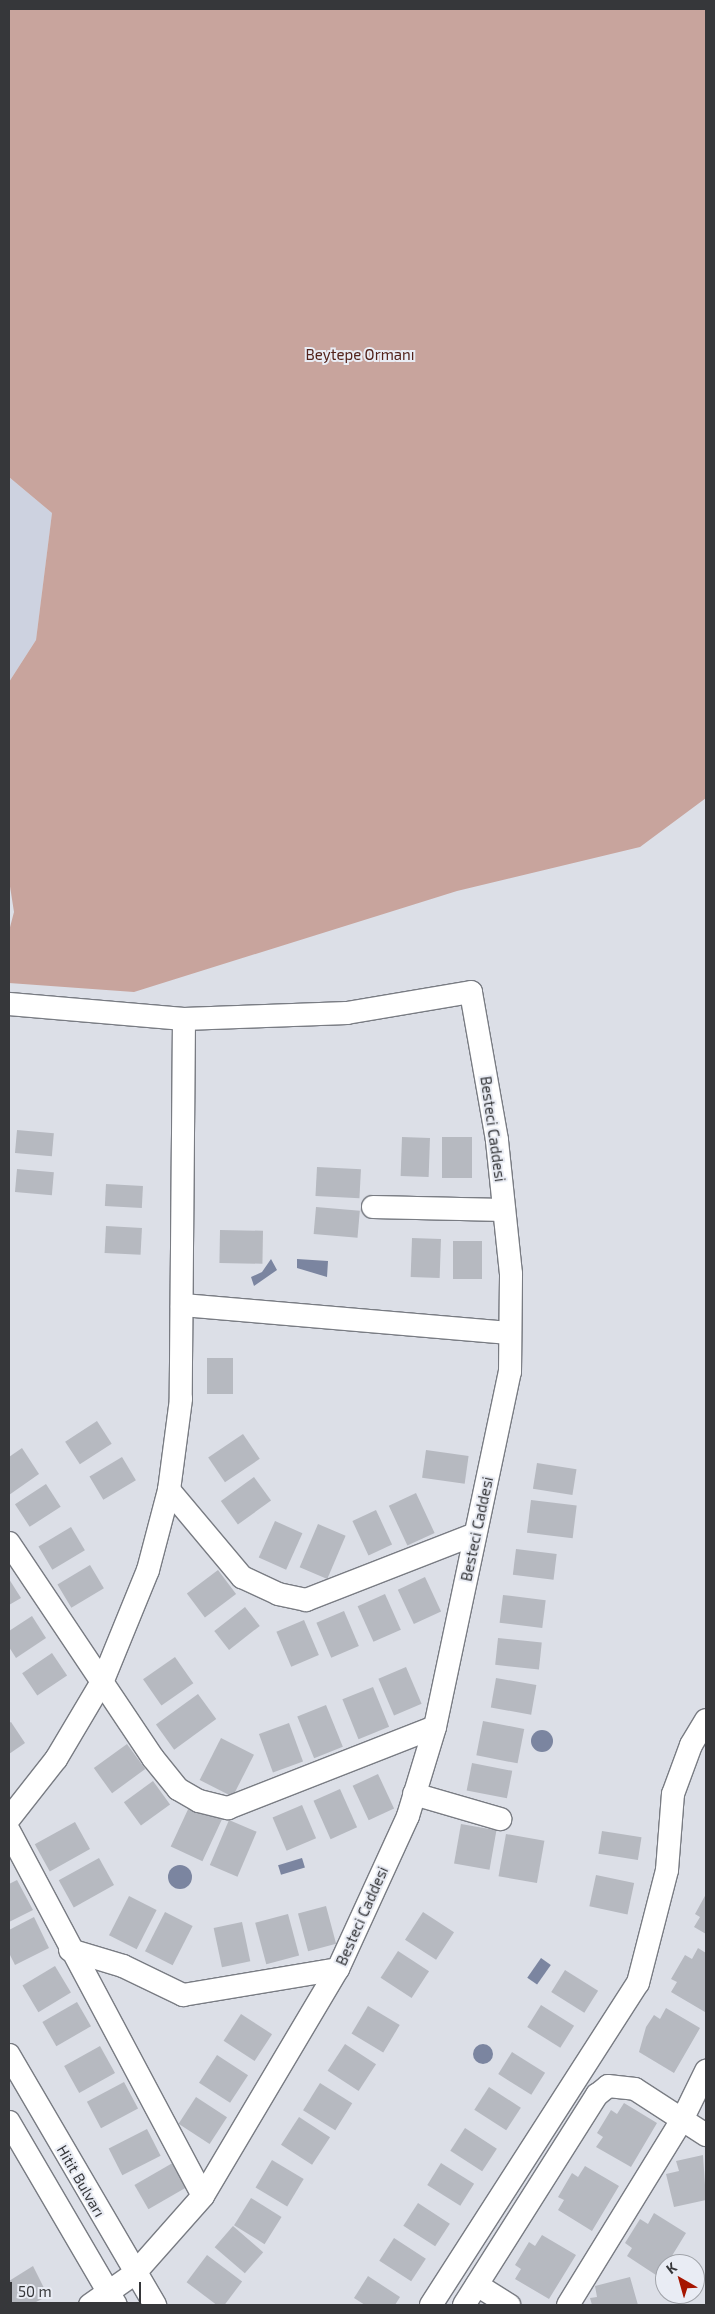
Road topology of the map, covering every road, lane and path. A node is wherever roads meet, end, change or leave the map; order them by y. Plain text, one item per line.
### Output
1 (9, 1004) edge
2 (184, 1019) junction
3 (373, 1207) dead end
4 (504, 1210) junction
5 (182, 1305) junction
6 (510, 1333) junction
7 (169, 1490) junction
8 (475, 1534) junction
9 (9, 1543) edge
10 (103, 1680) junction
11 (706, 1720) edge
12 (435, 1727) junction
13 (414, 1794) junction
14 (9, 1819) edge
15 (500, 1819) dead end
16 (9, 1831) edge
17 (70, 1950) junction
18 (338, 1969) junction
19 (9, 2055) edge
20 (706, 2072) edge
21 (682, 2120) junction
22 (9, 2122) edge
23 (706, 2135) edge
24 (202, 2196) junction
25 (134, 2274) junction
26 (477, 2285) junction
27 (105, 2302) edge
28 (155, 2305) edge
29 (432, 2305) edge
30 (464, 2305) edge
31 (509, 2305) edge
32 (568, 2305) edge

1 - 2 street
2 - 4 street, Besteci Caddesi
2 - 5 street
3 - 4 street
4 - 6 street, Besteci Caddesi
5 - 6 street
5 - 7 street
6 - 8 street, Besteci Caddesi
7 - 8 street
7 - 10 street
8 - 12 street, Besteci Caddesi
9 - 10 street
10 - 12 street
10 - 14 street
11 - 29 street
12 - 13 street, Besteci Caddesi
13 - 15 street
13 - 18 street, Besteci Caddesi
16 - 17 street
17 - 18 street
17 - 24 street
18 - 24 street, Besteci Caddesi
19 - 25 street, Hitit Bulvarı
20 - 21 street
21 - 23 street
21 - 26 street
21 - 32 street
22 - 27 street
24 - 25 street, Besteci Caddesi
25 - 27 street, Besteci Caddesi
25 - 28 street, Hitit Bulvarı
26 - 30 street
26 - 31 street

